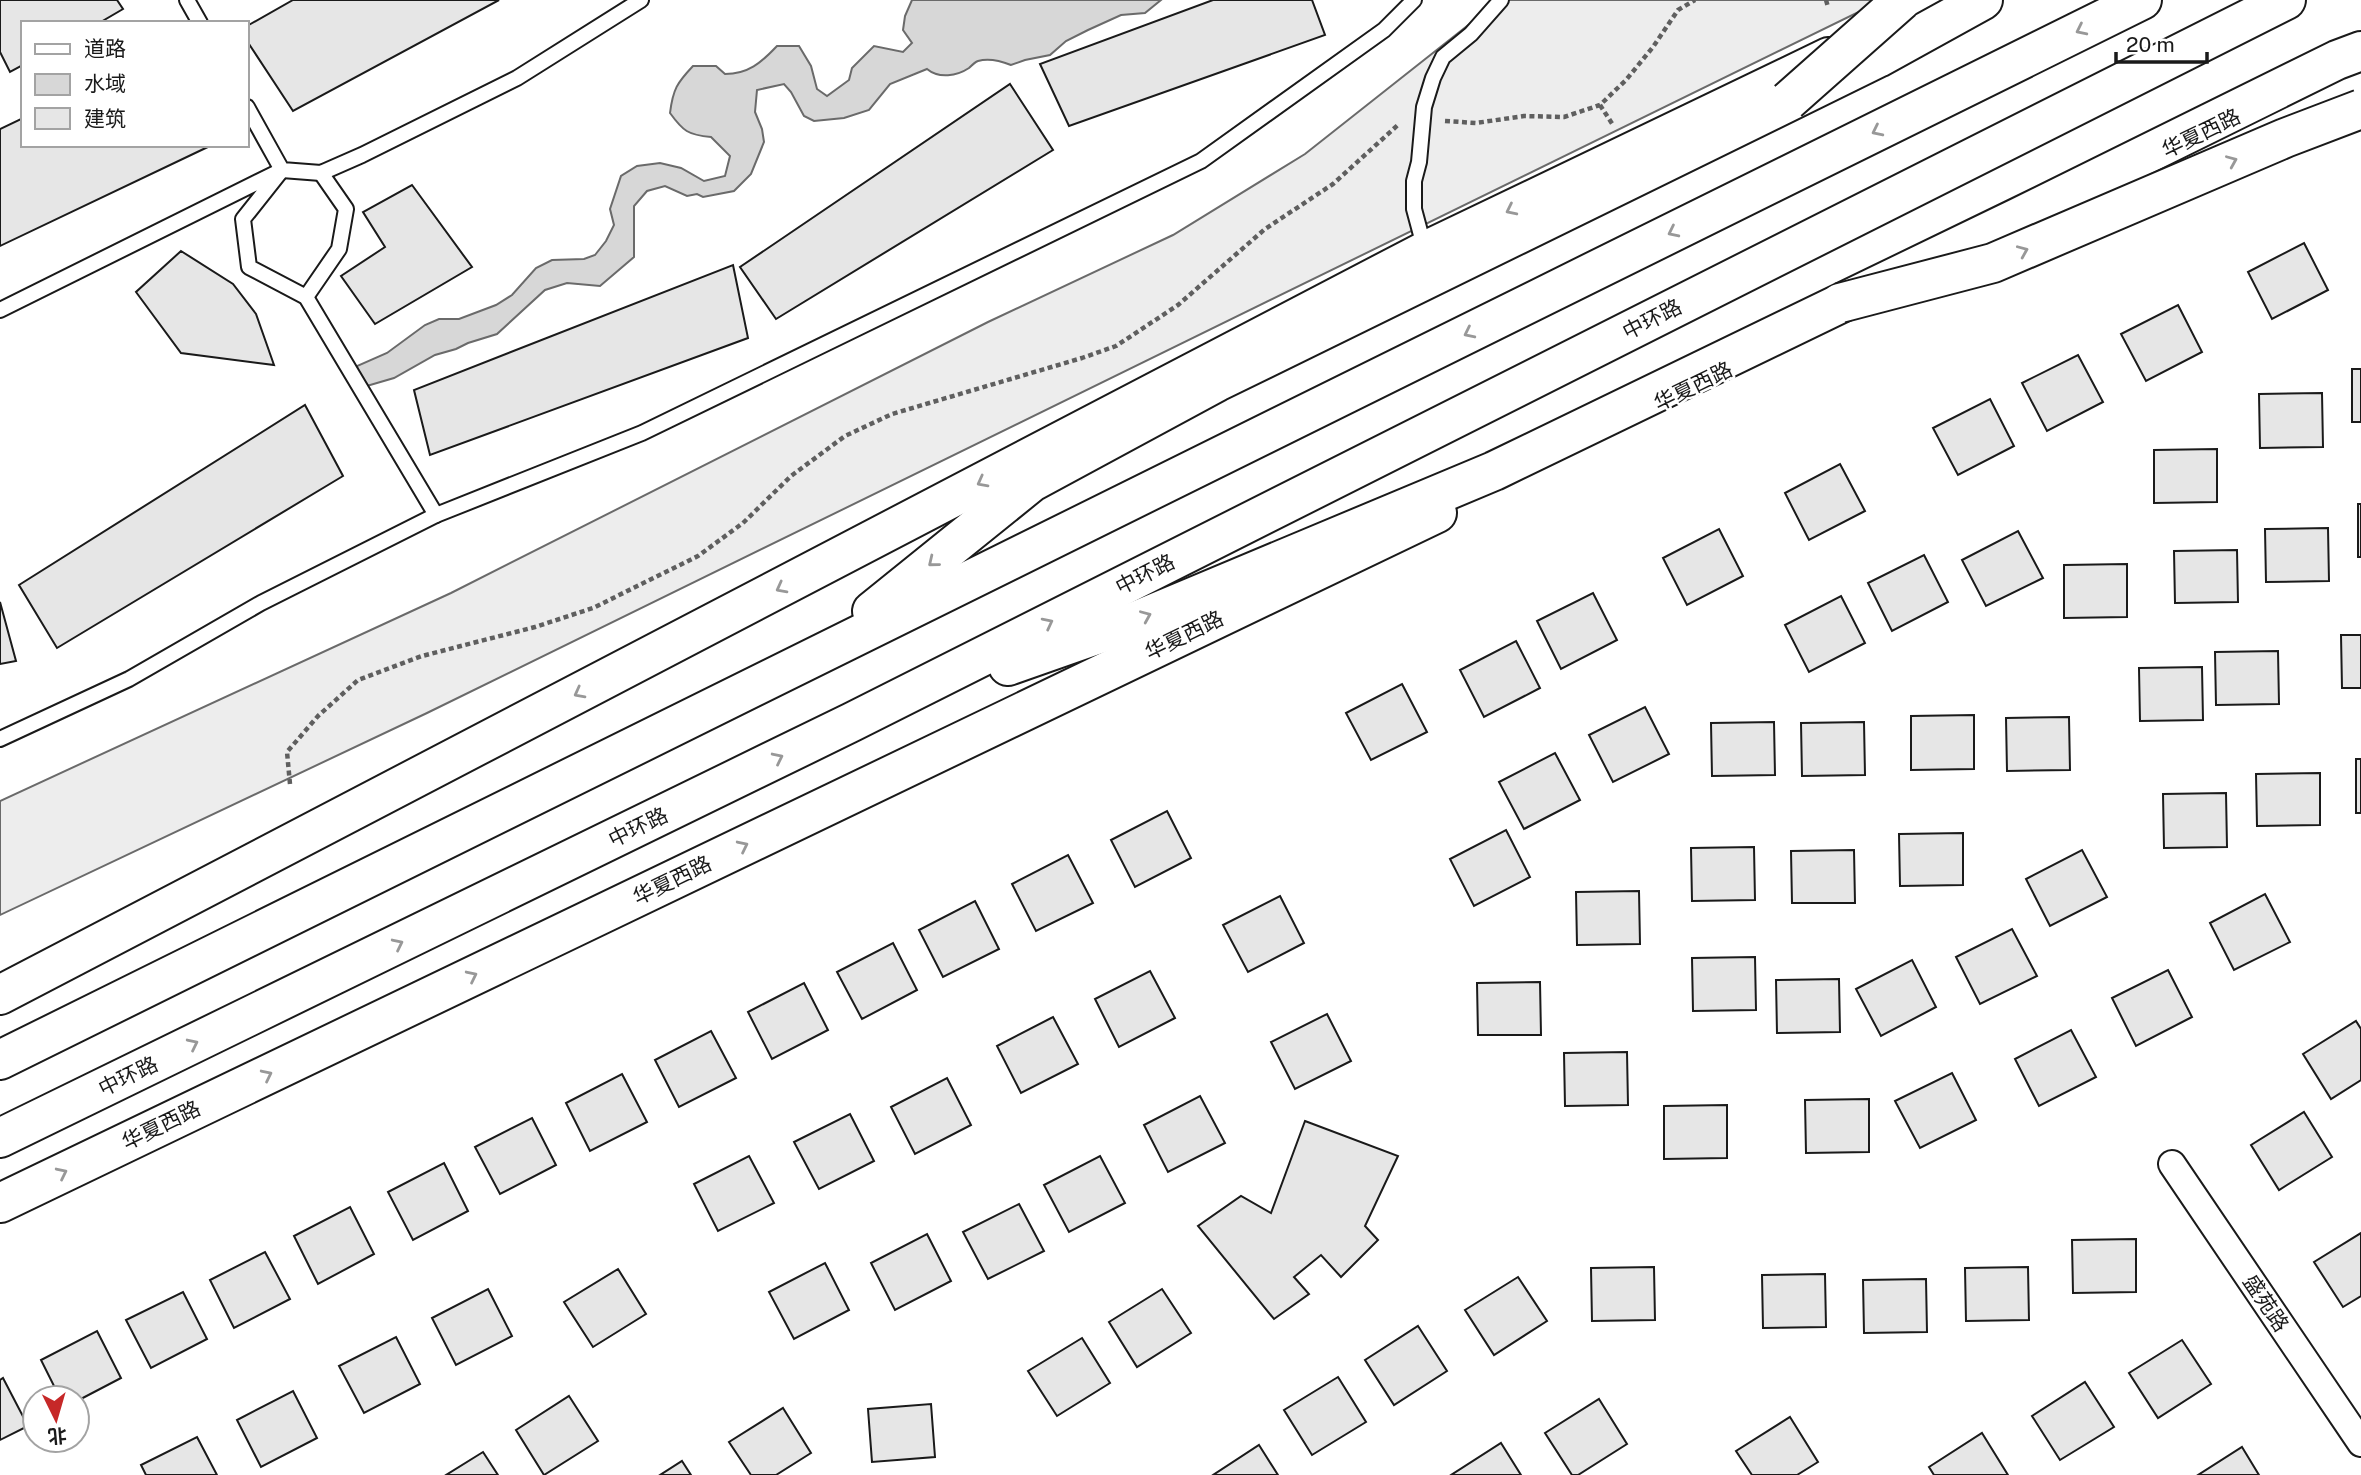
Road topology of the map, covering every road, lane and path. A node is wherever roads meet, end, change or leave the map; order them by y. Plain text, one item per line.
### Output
1 (187, 0) edge
2 (641, 0) edge
3 (1414, 0) edge
4 (1501, 0) edge
5 (1695, 0) edge
6 (1826, 0) edge
7 (1902, 0) edge
8 (1948, 0) edge
9 (1983, 0) edge
10 (2142, 0) edge
11 (2286, 0) edge
12 (1828, 7) dead end
13 (199, 21) edge
14 (2361, 52) edge
15 (1788, 101) junction
16 (248, 109) edge
17 (2361, 109) edge
18 (1423, 121) junction
19 (282, 170) junction
20 (321, 173) junction
21 (1425, 251) junction
22 (306, 297) junction
23 (1840, 303) junction
24 (0, 310) edge
25 (436, 515) junction
26 (816, 656) junction
27 (852, 722) junction
28 (0, 739) edge
29 (290, 784) dead end
30 (0, 995) edge
31 (0, 1060) edge
32 (0, 1138) edge
33 (2172, 1164) dead end
34 (0, 1203) edge
35 (2361, 1443) edge

1 - 13 lane
2 - 20 lane
3 - 25 lane
4 - 18 lane
5 - 18 path
6 - 12 path
7 - 15 main road, bridge
8 -> 21 main road
9 - 15 main road, bridge
10 -> 26 main road
27 -> 11 main road, 中环路
14 - 23 main road, bridge
34 -> 14 main road, 华夏西路
15 -> 26 main road
16 - 19 lane
23 -> 17 main road, bridge
18 - 21 lane
18 - 29 path
19 - 20 lane
19 - 22 lane
19 - 24 lane
20 - 22 lane
21 -> 30 main road
22 - 25 lane
27 -> 23 main road
25 - 28 lane
26 - 31 main road
32 -> 27 main road, 中环路
33 - 35 street, 盛苑路

